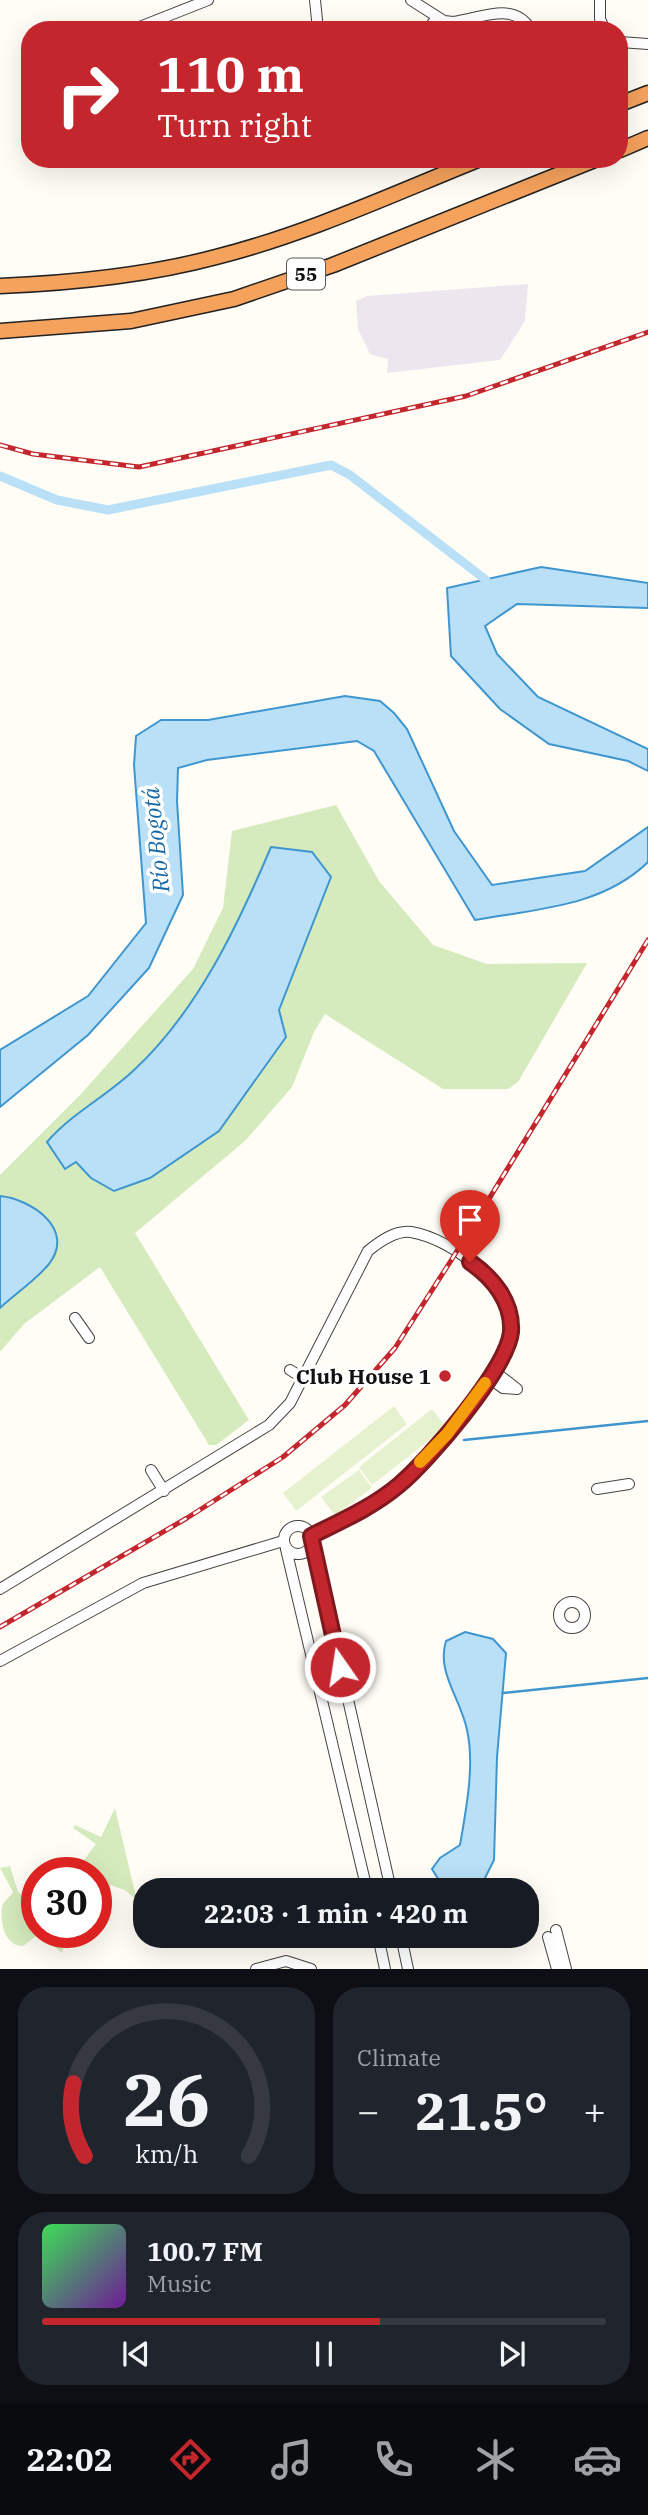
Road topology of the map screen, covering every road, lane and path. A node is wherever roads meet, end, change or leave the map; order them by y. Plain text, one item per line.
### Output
1 (208, 0) edge
2 (315, 0) edge
3 (411, 0) edge
4 (600, 0) edge
5 (437, 17) junction
6 (155, 21) edge
7 (317, 21) edge
8 (434, 21) edge
9 (444, 21) edge
10 (470, 21) edge
11 (526, 21) edge
12 (601, 21) edge
13 (628, 43) edge
14 (648, 44) edge
15 (648, 93) edge
16 (628, 101) edge
17 (648, 138) edge
18 (628, 147) edge
19 (458, 168) edge
20 (575, 168) edge
21 (0, 286) edge
22 (0, 331) edge
23 (75, 1318) dead end
24 (89, 1338) dead end
25 (290, 1370) dead end
26 (303, 1378) junction
27 (151, 1470) dead end
28 (629, 1484) dead end
29 (597, 1489) dead end
30 (164, 1491) junction
31 (312, 1540) junction
32 (284, 1545) junction
33 (0, 1589) edge
34 (0, 1661) edge
35 (340, 1667) junction
36 (314, 1670) junction
37 (364, 1878) edge
38 (388, 1878) edge
39 (380, 1948) edge
40 (404, 1948) edge
41 (256, 1969) edge
42 (311, 1969) edge
43 (386, 1969) edge
44 (408, 1969) edge
45 (556, 1969) edge
46 (566, 1969) edge

1 - 6 street
2 - 7 street
3 - 5 street
4 - 12 street
5 - 8 street
5 - 9 street
10 - 11 street
13 - 14 street
15 - 16 highway
17 - 18 highway
19 - 21 highway, 55
20 - 22 highway, 55
23 - 24 street
25 - 26 street
26 - 30 street
26 - 31 street
27 - 30 street
28 - 29 street
30 - 33 street
31 - 32 street
31 - 32 street
31 - 35 street
32 - 34 street
32 - 36 street
35 - 36 street
35 - 38 street
36 - 37 street
39 - 43 street
40 - 44 street
41 - 42 street
45 - 46 street

